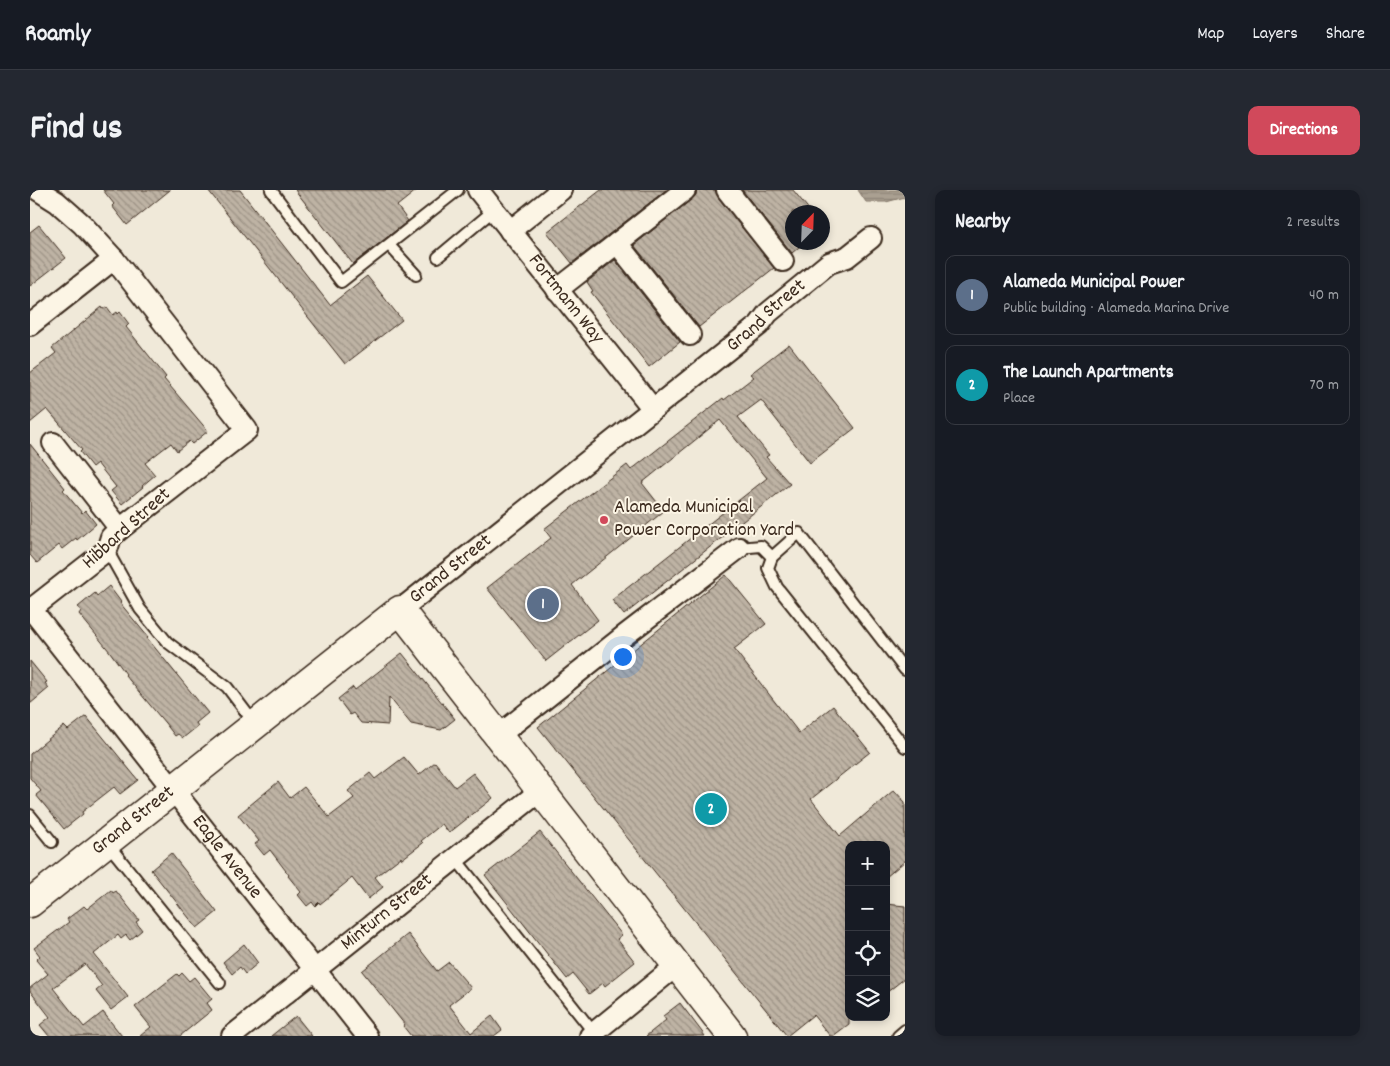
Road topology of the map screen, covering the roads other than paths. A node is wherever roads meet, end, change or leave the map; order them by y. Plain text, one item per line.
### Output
1 (38, 190) edge
2 (271, 190) edge
3 (458, 190) edge
4 (478, 190) edge
5 (561, 190) edge
6 (685, 190) edge
7 (727, 190) edge
8 (494, 210) junction
9 (510, 231) junction
10 (871, 238) dead end
11 (617, 243) junction
12 (389, 245) junction
13 (438, 256) dead end
14 (114, 259) junction
15 (783, 261) dead end
16 (416, 275) dead end
17 (557, 290) junction
18 (30, 326) edge
19 (690, 336) dead end
20 (653, 408) junction
21 (53, 443) dead end
22 (120, 529) junction
23 (739, 548) joint
24 (107, 550) junction
25 (772, 557) junction
26 (31, 609) edge
27 (400, 610) junction
28 (905, 670) edge
29 (256, 725) junction
30 (498, 736) junction
31 (905, 747) edge
32 (174, 789) junction
33 (540, 791) junction
34 (30, 814) edge
35 (52, 842) dead end
36 (107, 842) junction
37 (456, 858) junction
38 (30, 903) edge
39 (676, 966) junction
40 (316, 970) junction
41 (220, 983) dead end
42 (905, 1030) edge
43 (592, 1034) edge
44 (232, 1036) edge
45 (367, 1036) edge
46 (732, 1036) edge
47 (898, 1036) edge

1 - 14 street
2 - 12 lane
3 - 12 lane
4 - 8 street, Fortmann Way
5 - 9 street
6 - 11 street
7 - 15 street
8 - 9 street, Fortmann Way
8 - 13 lane
9 - 17 street, Fortmann Way
10 - 20 street, Grand Street
11 - 17 street
11 - 19 street
12 - 16 lane
14 - 18 street
14 - 22 street, Hibbard Street
17 - 20 street, Fortmann Way
20 - 27 street, Grand Street
21 - 22 street
22 - 24 street, Hibbard Street
23 - 25 lane
23 - 30 street
24 - 26 street, Hibbard Street
24 - 29 lane
25 - 28 lane
25 - 31 lane
26 - 32 street, Eagle Avenue
27 - 29 street, Grand Street
27 - 30 street
29 - 32 street, Grand Street
30 - 33 street
32 - 36 street, Grand Street
32 - 40 street, Eagle Avenue
33 - 37 street, Minturn Street
33 - 39 street
34 - 35 lane
36 - 38 street, Grand Street
36 - 41 lane
37 - 40 street, Minturn Street
37 - 43 lane
39 - 43 street
39 - 46 street
40 - 44 street, Minturn Street
40 - 45 street, Eagle Avenue
42 - 47 lane

